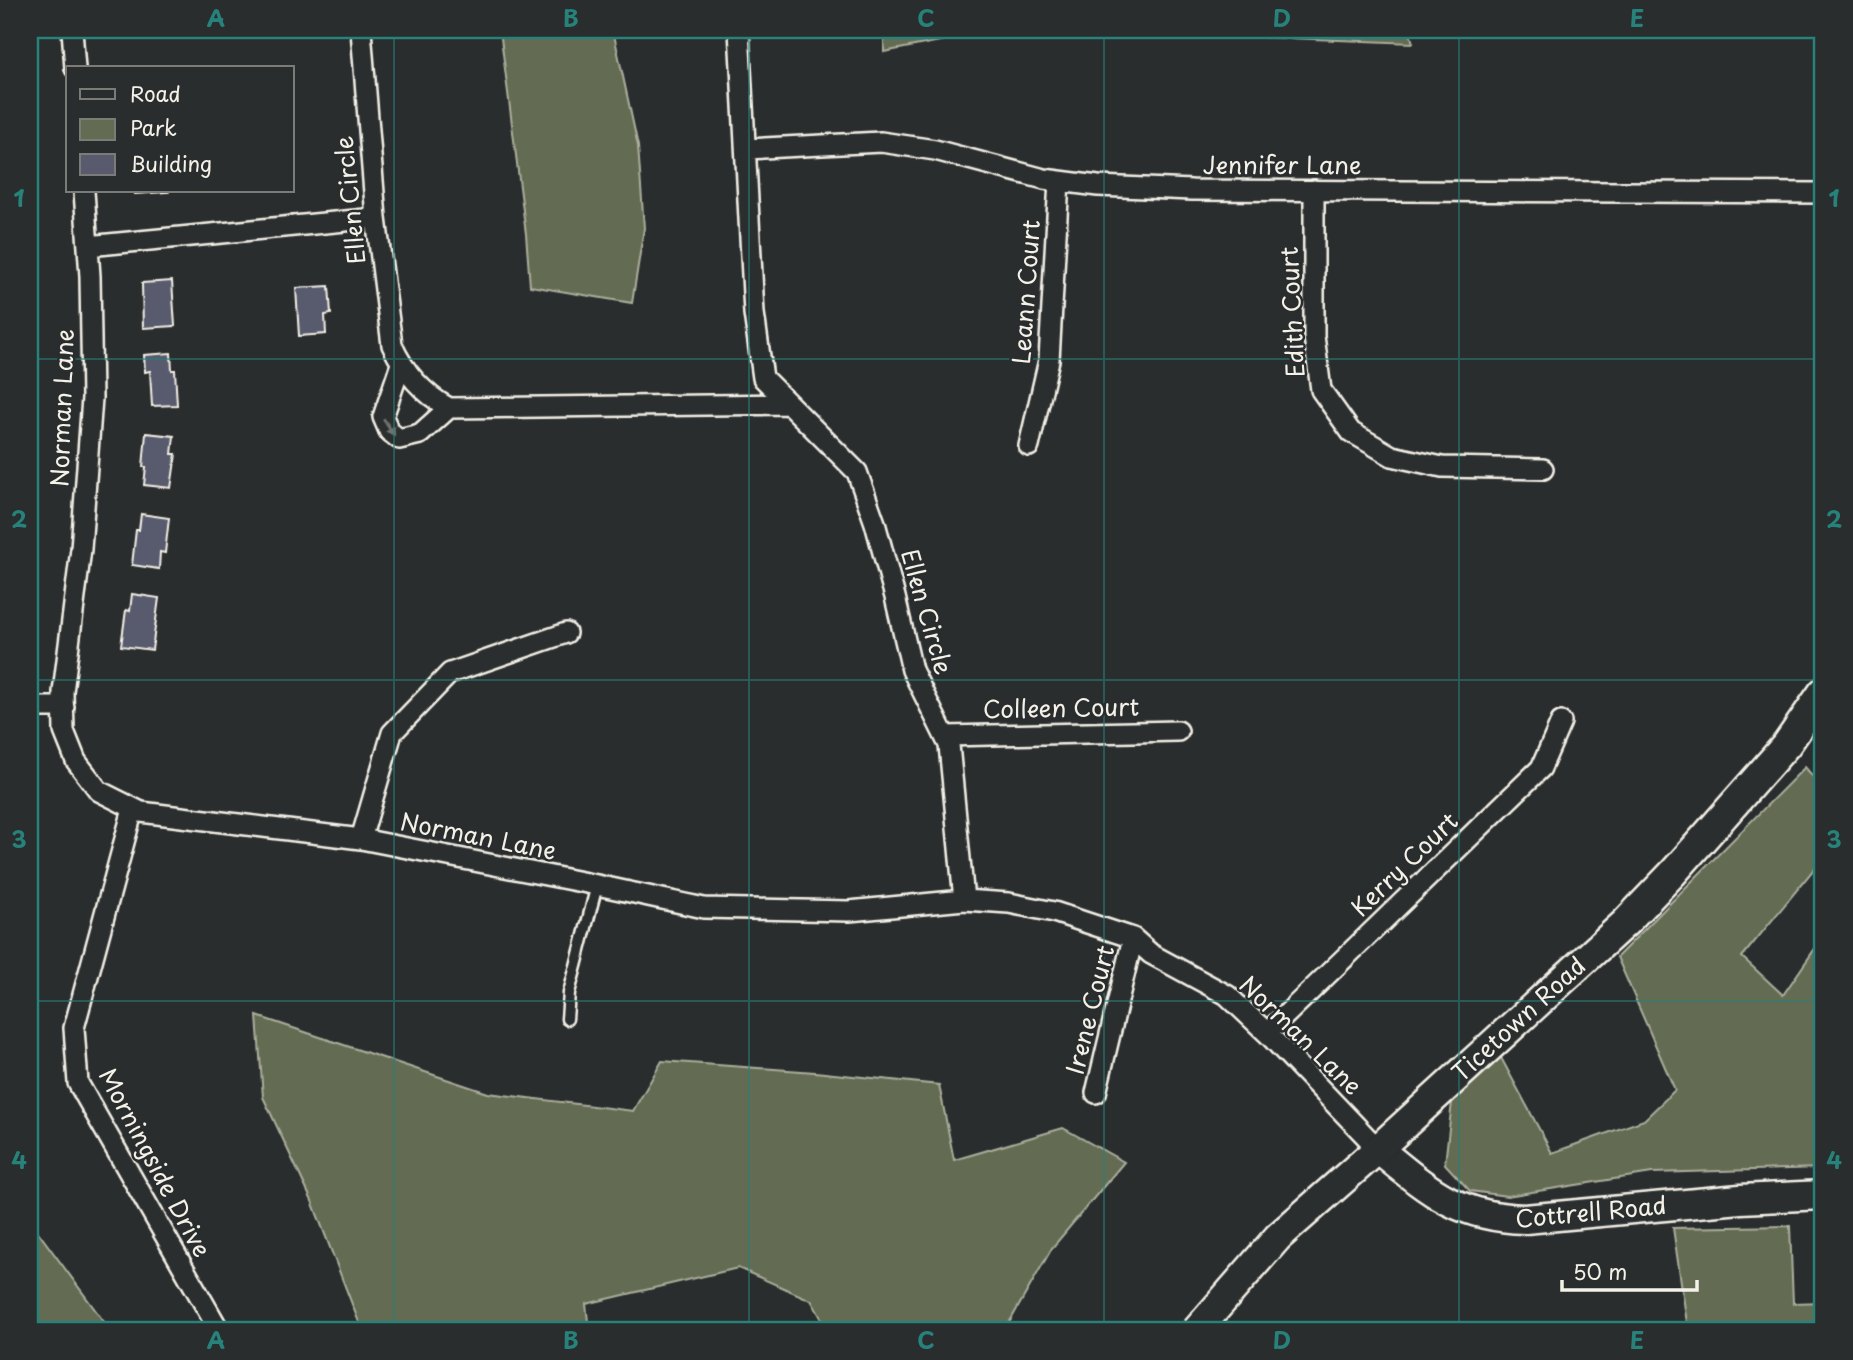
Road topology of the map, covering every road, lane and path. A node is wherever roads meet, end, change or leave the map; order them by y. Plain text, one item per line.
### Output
1 (72, 30) edge
2 (360, 30) edge
3 (739, 30) edge
4 (75, 66) edge
5 (746, 149) junction
6 (1059, 181) junction
7 (1314, 190) junction
8 (84, 192) edge
9 (1823, 193) edge
10 (376, 218) junction
11 (88, 246) junction
12 (401, 364) junction
13 (789, 404) junction
14 (449, 408) junction
15 (1029, 446) dead end
16 (1543, 469) dead end
17 (566, 633) dead end
18 (1823, 692) edge
19 (64, 706) junction
20 (30, 707) edge
21 (1561, 722) dead end
22 (1178, 731) dead end
23 (945, 736) junction
24 (133, 809) junction
25 (361, 839) junction
26 (597, 885) junction
27 (964, 900) junction
28 (1133, 938) junction
29 (567, 1019) dead end
30 (1267, 1033) junction
31 (1096, 1093) dead end
32 (1378, 1149) junction
33 (1823, 1195) edge
34 (219, 1330) edge
35 (1197, 1330) edge

1 - 4 street
2 - 10 street, Ellen Circle
3 - 5 street, Ellen Circle
5 - 6 street, Jennifer Lane
5 - 13 street, Ellen Circle
6 - 7 street, Jennifer Lane
6 - 15 street, Leann Court
7 - 9 street, Jennifer Lane
7 - 16 street, Edith Court
8 - 11 street, Norman Lane
10 - 11 street
10 - 12 street, Ellen Circle
11 - 19 street, Norman Lane
12 - 14 street, Ellen Circle
12 -> 14 street
13 - 14 street
13 - 23 street, Ellen Circle
17 - 25 street
18 - 32 street, Ticetown Road
19 - 20 street
19 - 24 street, Norman Lane
21 - 30 street, Kerry Court
22 - 23 street, Colleen Court
23 - 27 street, Ellen Circle
24 - 25 street, Norman Lane
24 - 34 street, Morningside Drive
25 - 26 street, Norman Lane
26 - 27 street, Norman Lane
26 - 29 lane
27 - 28 street, Norman Lane
28 - 30 street, Norman Lane
28 - 31 street, Irene Court
30 - 32 street, Norman Lane
32 - 33 street, Cottrell Road
32 - 35 street, Ticetown Road

